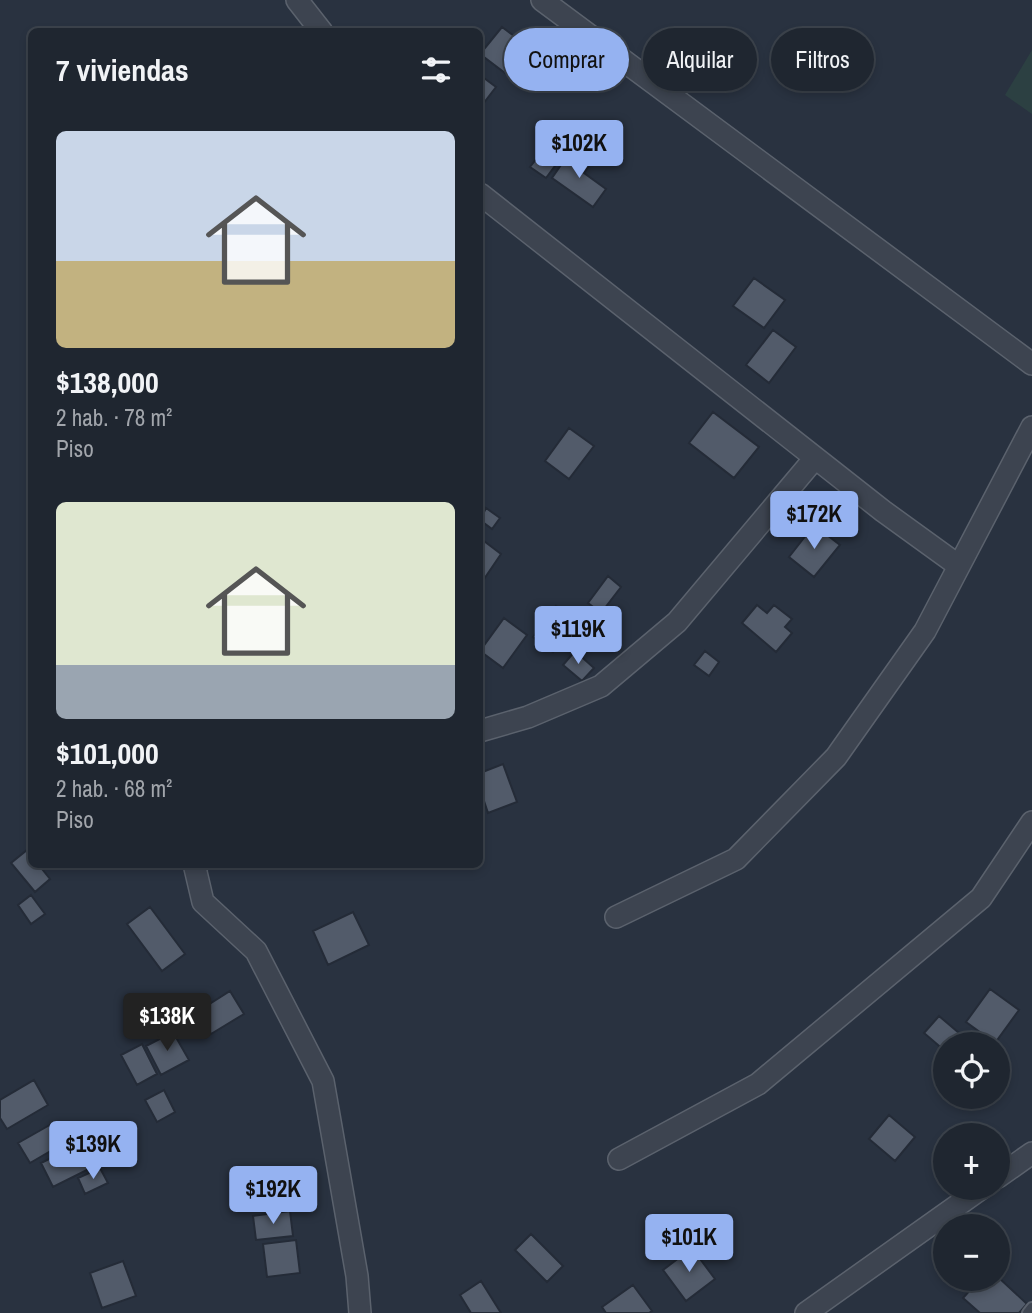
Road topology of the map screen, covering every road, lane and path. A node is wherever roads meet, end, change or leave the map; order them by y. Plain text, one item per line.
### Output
1 (297, 0) edge
2 (542, 0) edge
3 (320, 28) edge
4 (483, 196) edge
5 (1032, 364) edge
6 (1032, 427) edge
7 (815, 458) junction
8 (959, 566) junction
9 (483, 730) edge
10 (1032, 822) edge
11 (195, 868) edge
12 (616, 917) dead end
13 (1032, 1153) edge
14 (619, 1159) dead end
15 (1010, 1169) edge
16 (965, 1200) edge
17 (1032, 1308) edge
18 (360, 1313) edge
19 (806, 1313) edge
20 (1028, 1313) edge

1 - 3 street
2 - 5 street
4 - 7 street
6 - 8 street
7 - 8 street
7 - 9 street
8 - 12 street
10 - 14 street
11 - 18 street
13 - 15 street
16 - 19 street
17 - 20 lane

